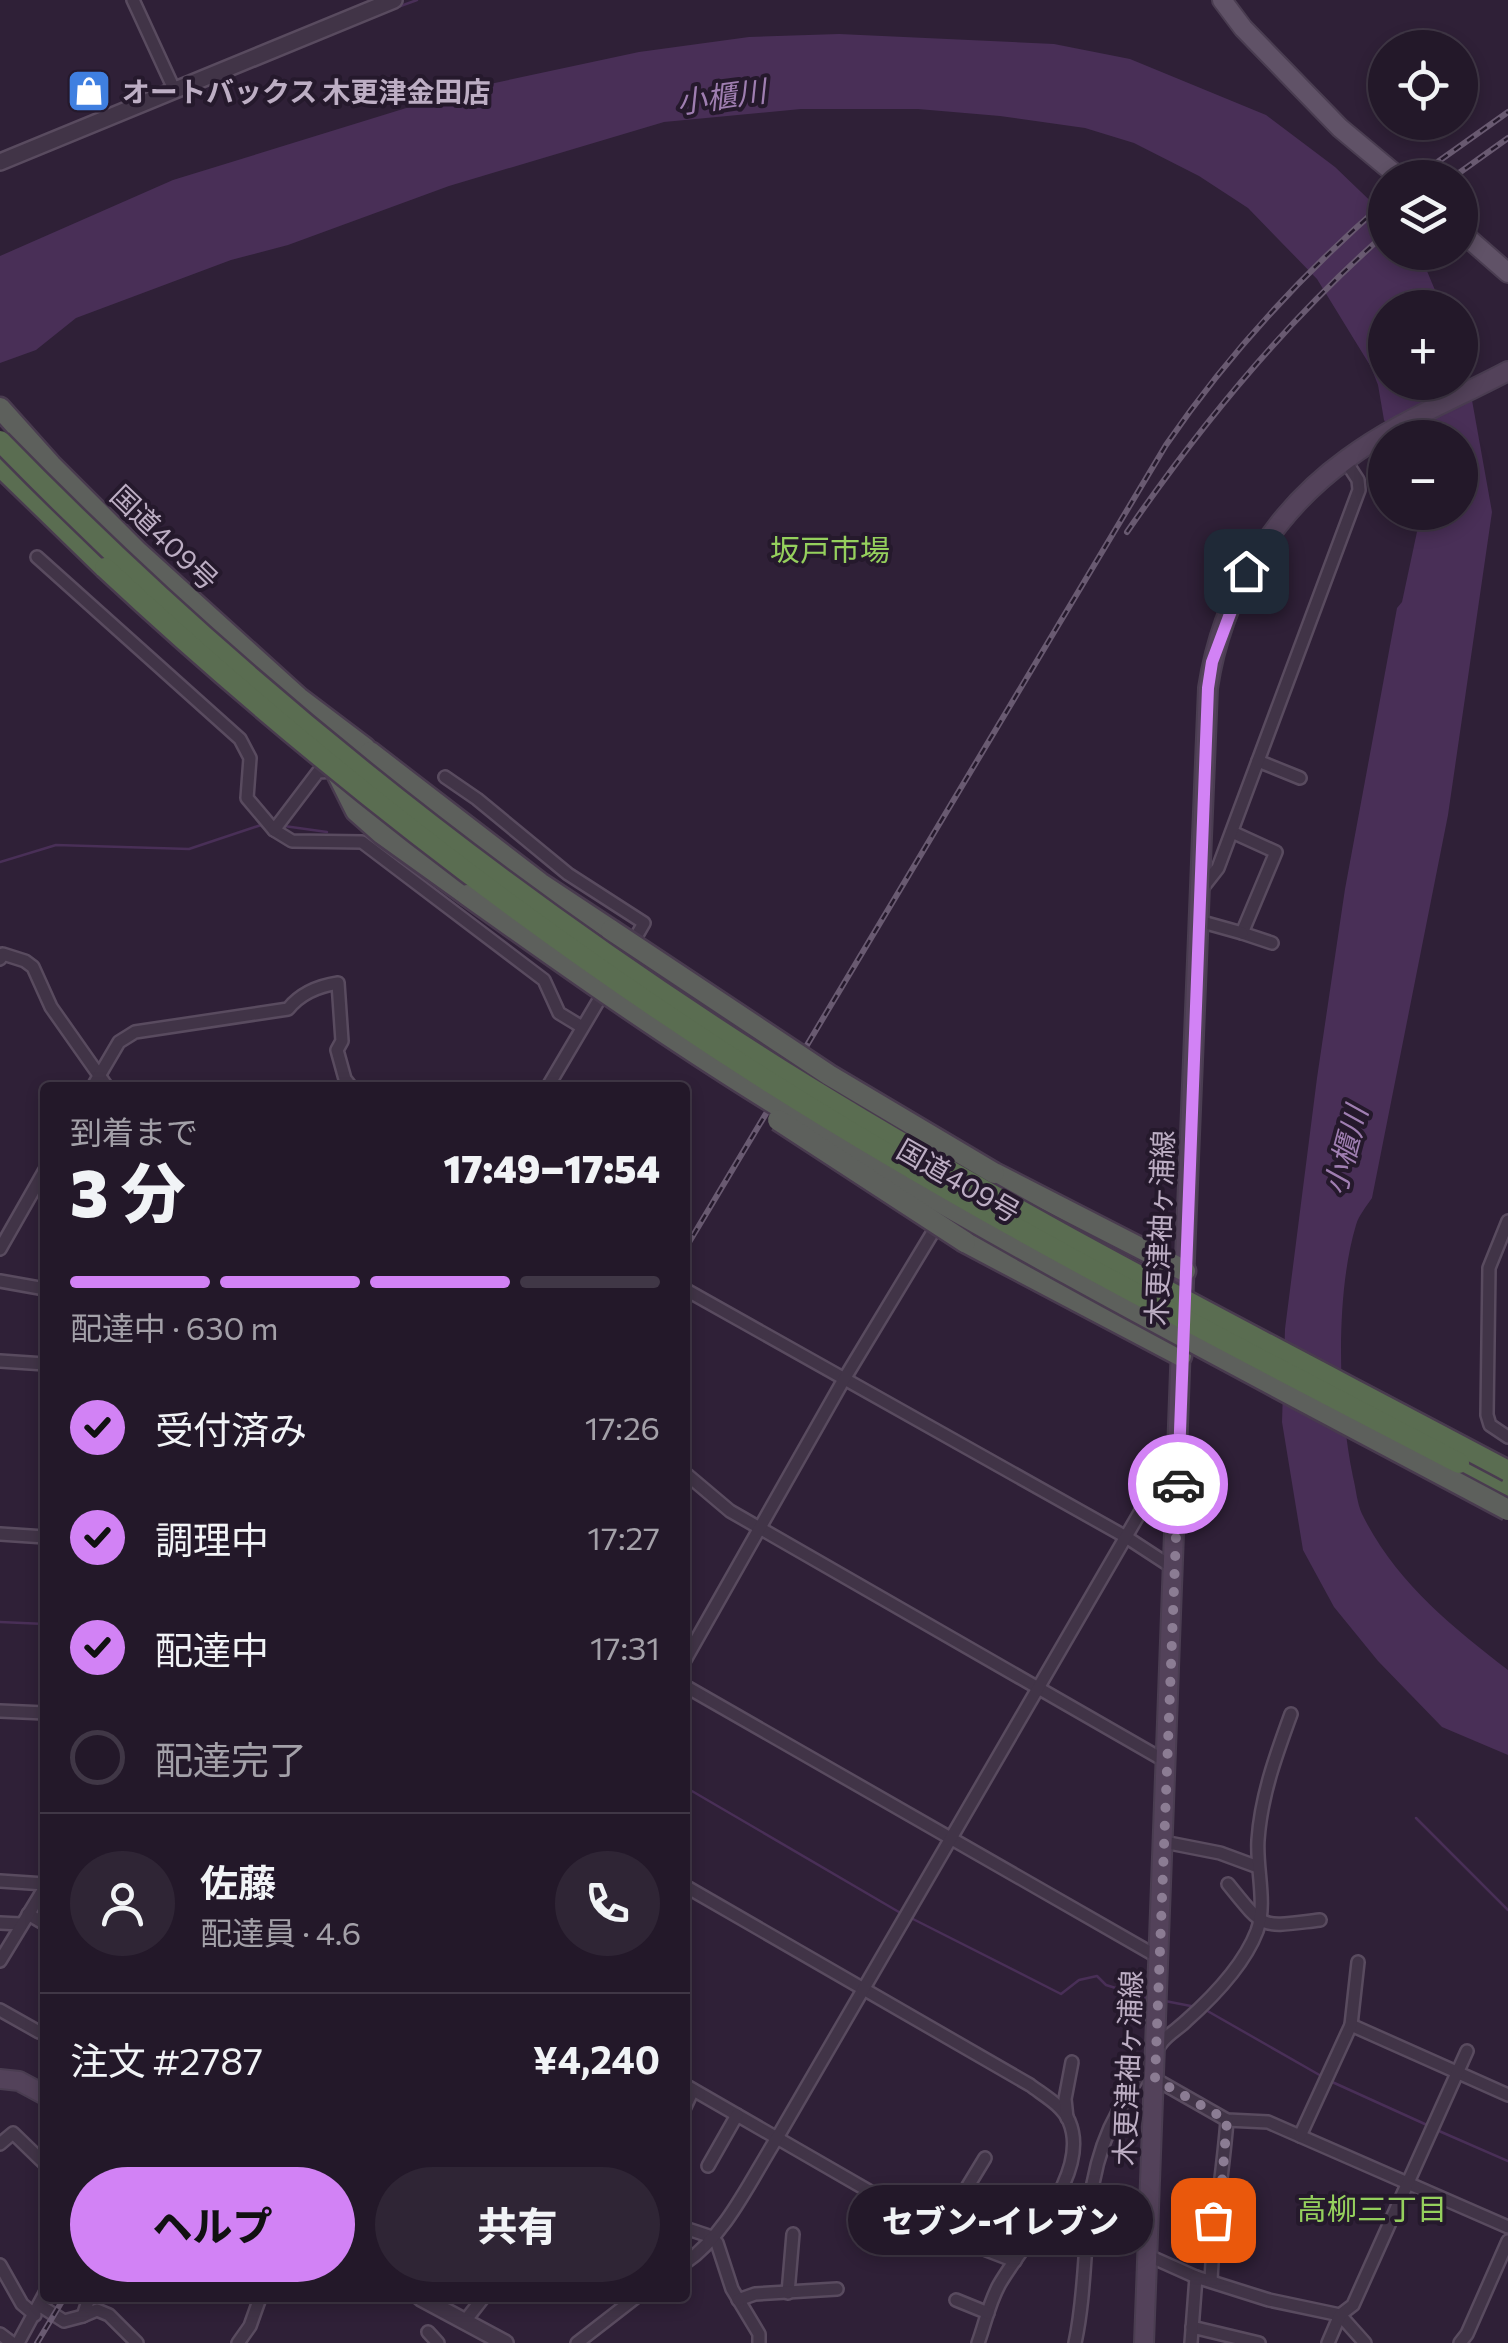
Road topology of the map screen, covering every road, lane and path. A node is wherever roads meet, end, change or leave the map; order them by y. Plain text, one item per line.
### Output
1 (133, 0) edge
2 (394, 0) edge
3 (1222, 0) edge
4 (174, 89) junction
5 (1378, 160) edge
6 (0, 162) edge
7 (1478, 246) edge
8 (1508, 272) edge
9 (1508, 371) edge
10 (0, 408) edge
11 (0, 441) edge
12 (1345, 460) junction
13 (0, 466) edge
14 (38, 557) dead end
15 (299, 698) junction
16 (365, 748) junction
17 (1258, 760) junction
18 (336, 771) junction
19 (445, 777) dead end
20 (1300, 778) dead end
21 (274, 830) junction
22 (1232, 832) junction
23 (410, 852) junction
24 (1200, 891) junction
25 (1199, 922) junction
26 (1242, 933) junction
27 (1272, 944) dead end
28 (0, 959) edge
29 (578, 974) junction
30 (582, 1027) junction
31 (96, 1082) edge
32 (347, 1082) edge
33 (550, 1082) edge
34 (40, 1179) edge
35 (1508, 1221) edge
36 (933, 1232) dead end
37 (0, 1249) edge
38 (1185, 1271) junction
39 (0, 1280) edge
40 (40, 1288) edge
41 (690, 1292) edge
42 (1181, 1356) junction
43 (0, 1361) edge
44 (40, 1364) edge
45 (844, 1381) junction
46 (1508, 1436) edge
47 (1179, 1452) junction
48 (1508, 1471) edge
49 (690, 1476) edge
50 (1508, 1490) edge
51 (1508, 1510) edge
52 (760, 1529) junction
53 (0, 1534) edge
54 (40, 1537) edge
55 (1126, 1537) junction
56 (1176, 1569) junction
57 (690, 1651) edge
58 (1038, 1688) junction
59 (690, 1689) edge
60 (0, 1711) edge
61 (40, 1713) edge
62 (1291, 1714) dead end
63 (1167, 1762) junction
64 (950, 1838) junction
65 (1164, 1842) junction
66 (1258, 1867) junction
67 (0, 1881) edge
68 (1228, 1884) dead end
69 (40, 1885) edge
70 (690, 1889) edge
71 (40, 1893) edge
72 (24, 1919) junction
73 (1260, 1920) junction
74 (1320, 1920) dead end
75 (0, 1922) edge
76 (40, 1923) edge
77 (1158, 1957) junction
78 (0, 1961) edge
79 (1358, 1962) dead end
80 (862, 1988) junction
81 (0, 2010) edge
82 (1351, 2025) junction
83 (38, 2032) dead end
84 (1467, 2050) dead end
85 (1156, 2052) junction
86 (1072, 2062) dead end
87 (1457, 2074) junction
88 (0, 2078) edge
89 (1155, 2079) junction
90 (690, 2089) edge
91 (40, 2092) edge
92 (1508, 2095) edge
93 (737, 2115) junction
94 (1067, 2118) junction
95 (1227, 2120) junction
96 (1300, 2136) junction
97 (776, 2138) junction
98 (1074, 2142) junction
99 (0, 2144) edge
100 (1099, 2152) junction
101 (984, 2158) dead end
102 (40, 2159) edge
103 (708, 2166) dead end
104 (1409, 2184) junction
105 (1508, 2227) edge
106 (690, 2230) edge
107 (940, 2232) junction
108 (792, 2234) dead end
109 (712, 2238) junction
110 (1508, 2241) edge
111 (1149, 2256) junction
112 (690, 2258) edge
113 (1015, 2261) junction
114 (0, 2265) edge
115 (1196, 2276) junction
116 (1211, 2280) junction
117 (837, 2290) dead end
118 (788, 2293) junction
119 (738, 2300) junction
120 (956, 2300) dead end
121 (88, 2302) edge
122 (259, 2302) edge
123 (428, 2302) edge
124 (480, 2302) edge
125 (630, 2302) edge
126 (40, 2304) edge
127 (988, 2313) junction
128 (1340, 2315) junction
129 (83, 2316) junction
130 (466, 2322) junction
131 (1192, 2328) junction
132 (428, 2332) dead end
133 (0, 2334) edge
134 (15, 2343) edge
135 (137, 2343) edge
136 (238, 2343) edge
137 (438, 2343) edge
138 (505, 2343) edge
139 (578, 2343) edge
140 (758, 2343) edge
141 (978, 2343) edge
142 (1076, 2343) edge
143 (1144, 2343) edge
144 (1192, 2343) edge
145 (1260, 2343) edge
146 (1328, 2343) edge
147 (1365, 2343) edge
148 (1460, 2343) edge

1 - 4 street
2 - 4 street
3 - 5 main road
4 - 6 street
7 - 8 main road
9 - 12 main road, 木更津袖ヶ浦線
10 - 15 highway, 国道409号
11 - 48 highway, bridge
12 - 17 street
12 - 24 main road, 木更津袖ヶ浦線
13 - 50 highway, bridge
14 - 21 street
15 - 16 highway, 国道409号
15 - 18 highway, 国道409号
16 - 23 highway, 国道409号
16 - 38 highway, bridge
17 - 20 street
17 - 22 street
18 - 21 street
18 - 23 highway, 国道409号
19 - 30 street
21 - 30 street
22 - 24 street
22 - 26 street
23 - 29 highway, 国道409号, bridge
24 - 25 main road, 木更津袖ヶ浦線
25 - 26 street
25 - 38 main road, 木更津袖ヶ浦線
26 - 27 street
28 - 31 street
29 - 42 highway, bridge
29 - 51 highway, 国道409号, bridge
30 - 33 street
31 - 32 street
34 - 37 street
35 - 46 street
36 - 45 street
38 - 42 main road, 木更津袖ヶ浦線
39 - 40 street
41 - 45 street
42 - 47 main road, 木更津袖ヶ浦線
43 - 44 street
45 - 52 street
45 - 55 street
47 - 55 street
47 - 56 main road, 木更津袖ヶ浦線
49 - 52 street
52 - 57 street
52 - 58 street
53 - 54 street
55 - 56 street
55 - 58 street
56 - 63 main road, 木更津袖ヶ浦線
58 - 63 street
58 - 64 street
59 - 64 street
60 - 61 street
62 - 66 street
63 - 65 main road, 木更津袖ヶ浦線
64 - 77 street
64 - 80 street
65 - 66 street
65 - 77 main road, 木更津袖ヶ浦線
66 - 73 street
67 - 69 street
68 - 73 street
70 - 80 street
71 - 72 street
72 - 75 street
72 - 76 street
72 - 78 street
73 - 74 street
73 - 85 street
77 - 85 main road, 木更津袖ヶ浦線
79 - 82 street
80 - 94 street
80 - 97 street
81 - 83 street
82 - 87 street
82 - 96 street
84 - 87 street
85 - 89 main road, 木更津袖ヶ浦線
85 - 100 street
86 - 94 street
87 - 92 street
87 - 104 street
88 - 91 main road
89 - 95 street
89 - 111 main road, 木更津袖ヶ浦線
90 - 93 street
93 - 97 street
93 - 103 street
94 - 98 street
95 - 96 street
95 - 116 street
96 - 104 street
97 - 107 street
97 - 109 street
98 - 100 street
98 - 113 street
99 - 102 street
100 - 142 street
101 - 107 street
104 - 105 street
104 - 128 street
106 - 109 street
107 - 113 street
108 - 118 street
109 - 112 street
109 - 119 street
110 - 148 street
111 - 115 street
111 - 143 main road, 木更津袖ヶ浦線
113 - 127 street
114 - 126 street
115 - 116 street
115 - 131 street
116 - 128 street
117 - 118 street
118 - 119 street
119 - 140 street
120 - 127 street
121 - 129 street
122 - 136 street
123 - 130 street
124 - 130 street
125 - 139 street
126 - 129 street
126 - 134 street
127 - 141 street
128 - 146 street
128 - 147 street
129 - 135 street
130 - 138 street
131 - 144 street
131 - 145 street
132 - 137 street
133 - 134 street

